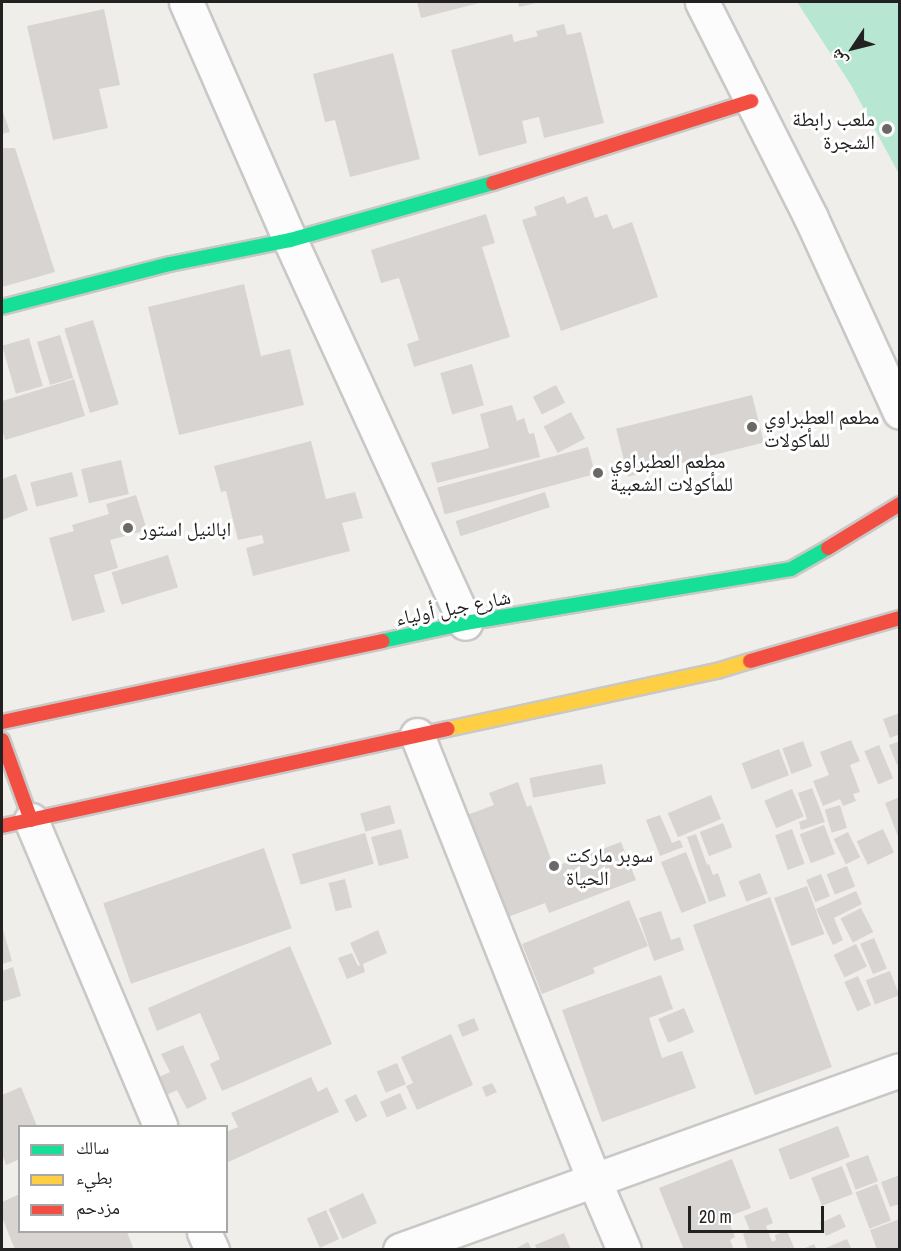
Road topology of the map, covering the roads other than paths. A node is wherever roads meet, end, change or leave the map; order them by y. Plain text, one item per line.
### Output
1 (186, 2) edge
2 (702, 2) edge
3 (751, 101) junction
4 (290, 240) junction
5 (2, 307) edge
6 (900, 412) edge
7 (900, 504) edge
8 (900, 618) edge
9 (465, 623) junction
10 (2, 722) edge
11 (417, 735) junction
12 (2, 740) edge
13 (16, 823) edge
14 (900, 1070) edge
15 (160, 1125) edge
16 (593, 1178) junction
17 (204, 1233) edge
18 (212, 1250) edge
19 (400, 1250) edge
20 (624, 1250) edge

1 - 4 street
2 - 3 street
3 - 4 main road
3 - 6 street
4 - 5 main road
4 - 9 street
7 - 9 main road, شارع جبل أولياء
8 - 11 main road
9 - 10 main road, شارع جبل أولياء
11 - 13 main road
11 - 16 street
12 - 13 main road
13 - 15 street
14 - 16 street
16 - 19 street
16 - 20 street
17 - 18 street

